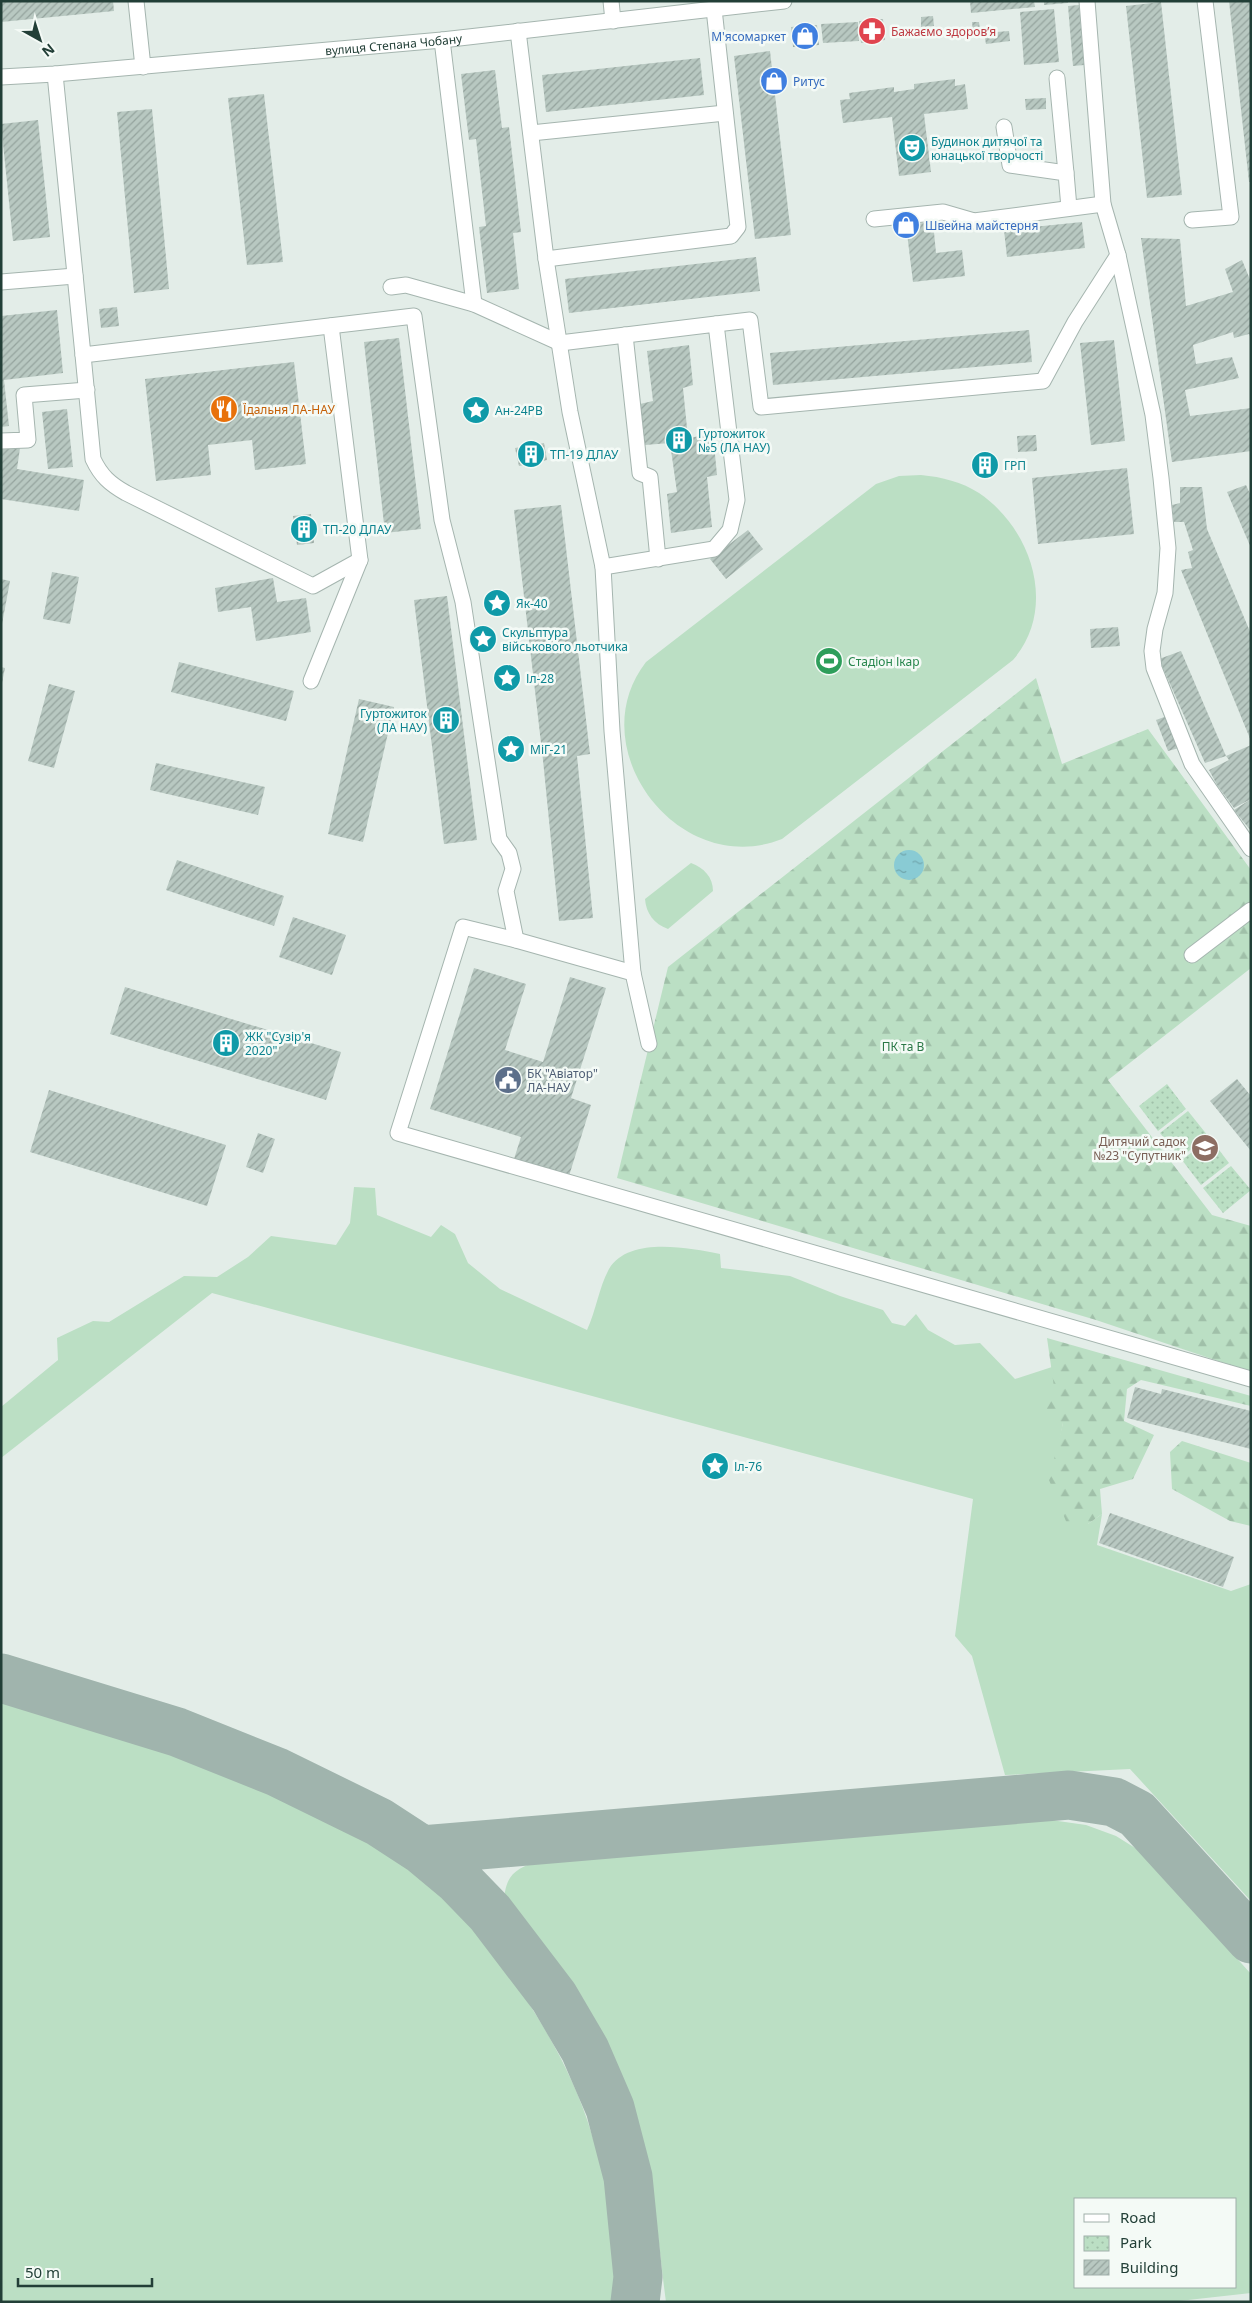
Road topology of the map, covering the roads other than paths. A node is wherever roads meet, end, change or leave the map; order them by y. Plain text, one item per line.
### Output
1 (136, 1) edge
2 (611, 1) edge
3 (784, 1) edge
4 (1087, 1) edge
5 (1205, 1) edge
6 (714, 9) junction
7 (613, 21) junction
8 (518, 31) junction
9 (442, 40) junction
10 (143, 67) junction
11 (55, 74) junction
12 (1, 77) edge
13 (1057, 78) dead end
14 (725, 113) junction
15 (1004, 126) dead end
16 (531, 133) junction
17 (1066, 173) junction
18 (1103, 204) junction
19 (1069, 208) junction
20 (874, 219) dead end
21 (1192, 220) dead end
22 (1118, 255) junction
23 (546, 259) junction
24 (75, 276) junction
25 (1, 282) edge
26 (391, 287) dead end
27 (474, 304) junction
28 (716, 324) junction
29 (331, 326) junction
30 (625, 335) junction
31 (560, 343) junction
32 (83, 355) junction
33 (86, 390) junction
34 (1, 441) edge
35 (658, 559) junction
36 (360, 560) junction
37 (603, 567) junction
38 (311, 681) dead end
39 (1251, 850) edge
40 (1251, 910) edge
41 (516, 940) junction
42 (1192, 955) dead end
43 (633, 973) junction
44 (649, 1044) dead end
45 (1251, 1379) edge

1 - 10 street
2 - 7 street
3 - 6 street, вулиця Степана Чобану
4 - 18 street
5 - 21 street
6 - 7 street, вулиця Степана Чобану
6 - 14 street
7 - 8 street, вулиця Степана Чобану
8 - 9 street, вулиця Степана Чобану
8 - 16 street
9 - 10 street, вулиця Степана Чобану
9 - 27 street
10 - 11 street, вулиця Степана Чобану
11 - 12 street, вулиця Степана Чобану
11 - 24 street
13 - 17 street
14 - 16 street
14 - 23 street
15 - 17 street
16 - 23 street
17 - 19 street
18 - 19 street
18 - 22 street
19 - 20 street
22 - 28 street
22 - 39 street
23 - 31 street
24 - 25 street
24 - 32 street
26 - 27 street
27 - 31 street
28 - 30 street
28 - 35 street
29 - 32 street
29 - 36 street
29 - 41 street
30 - 31 street
30 - 35 street
31 - 37 street
32 - 33 street
33 - 34 street
33 - 36 street
35 - 37 street
36 - 38 street
37 - 43 street
40 - 42 street
41 - 43 street
41 - 45 street
43 - 44 street

